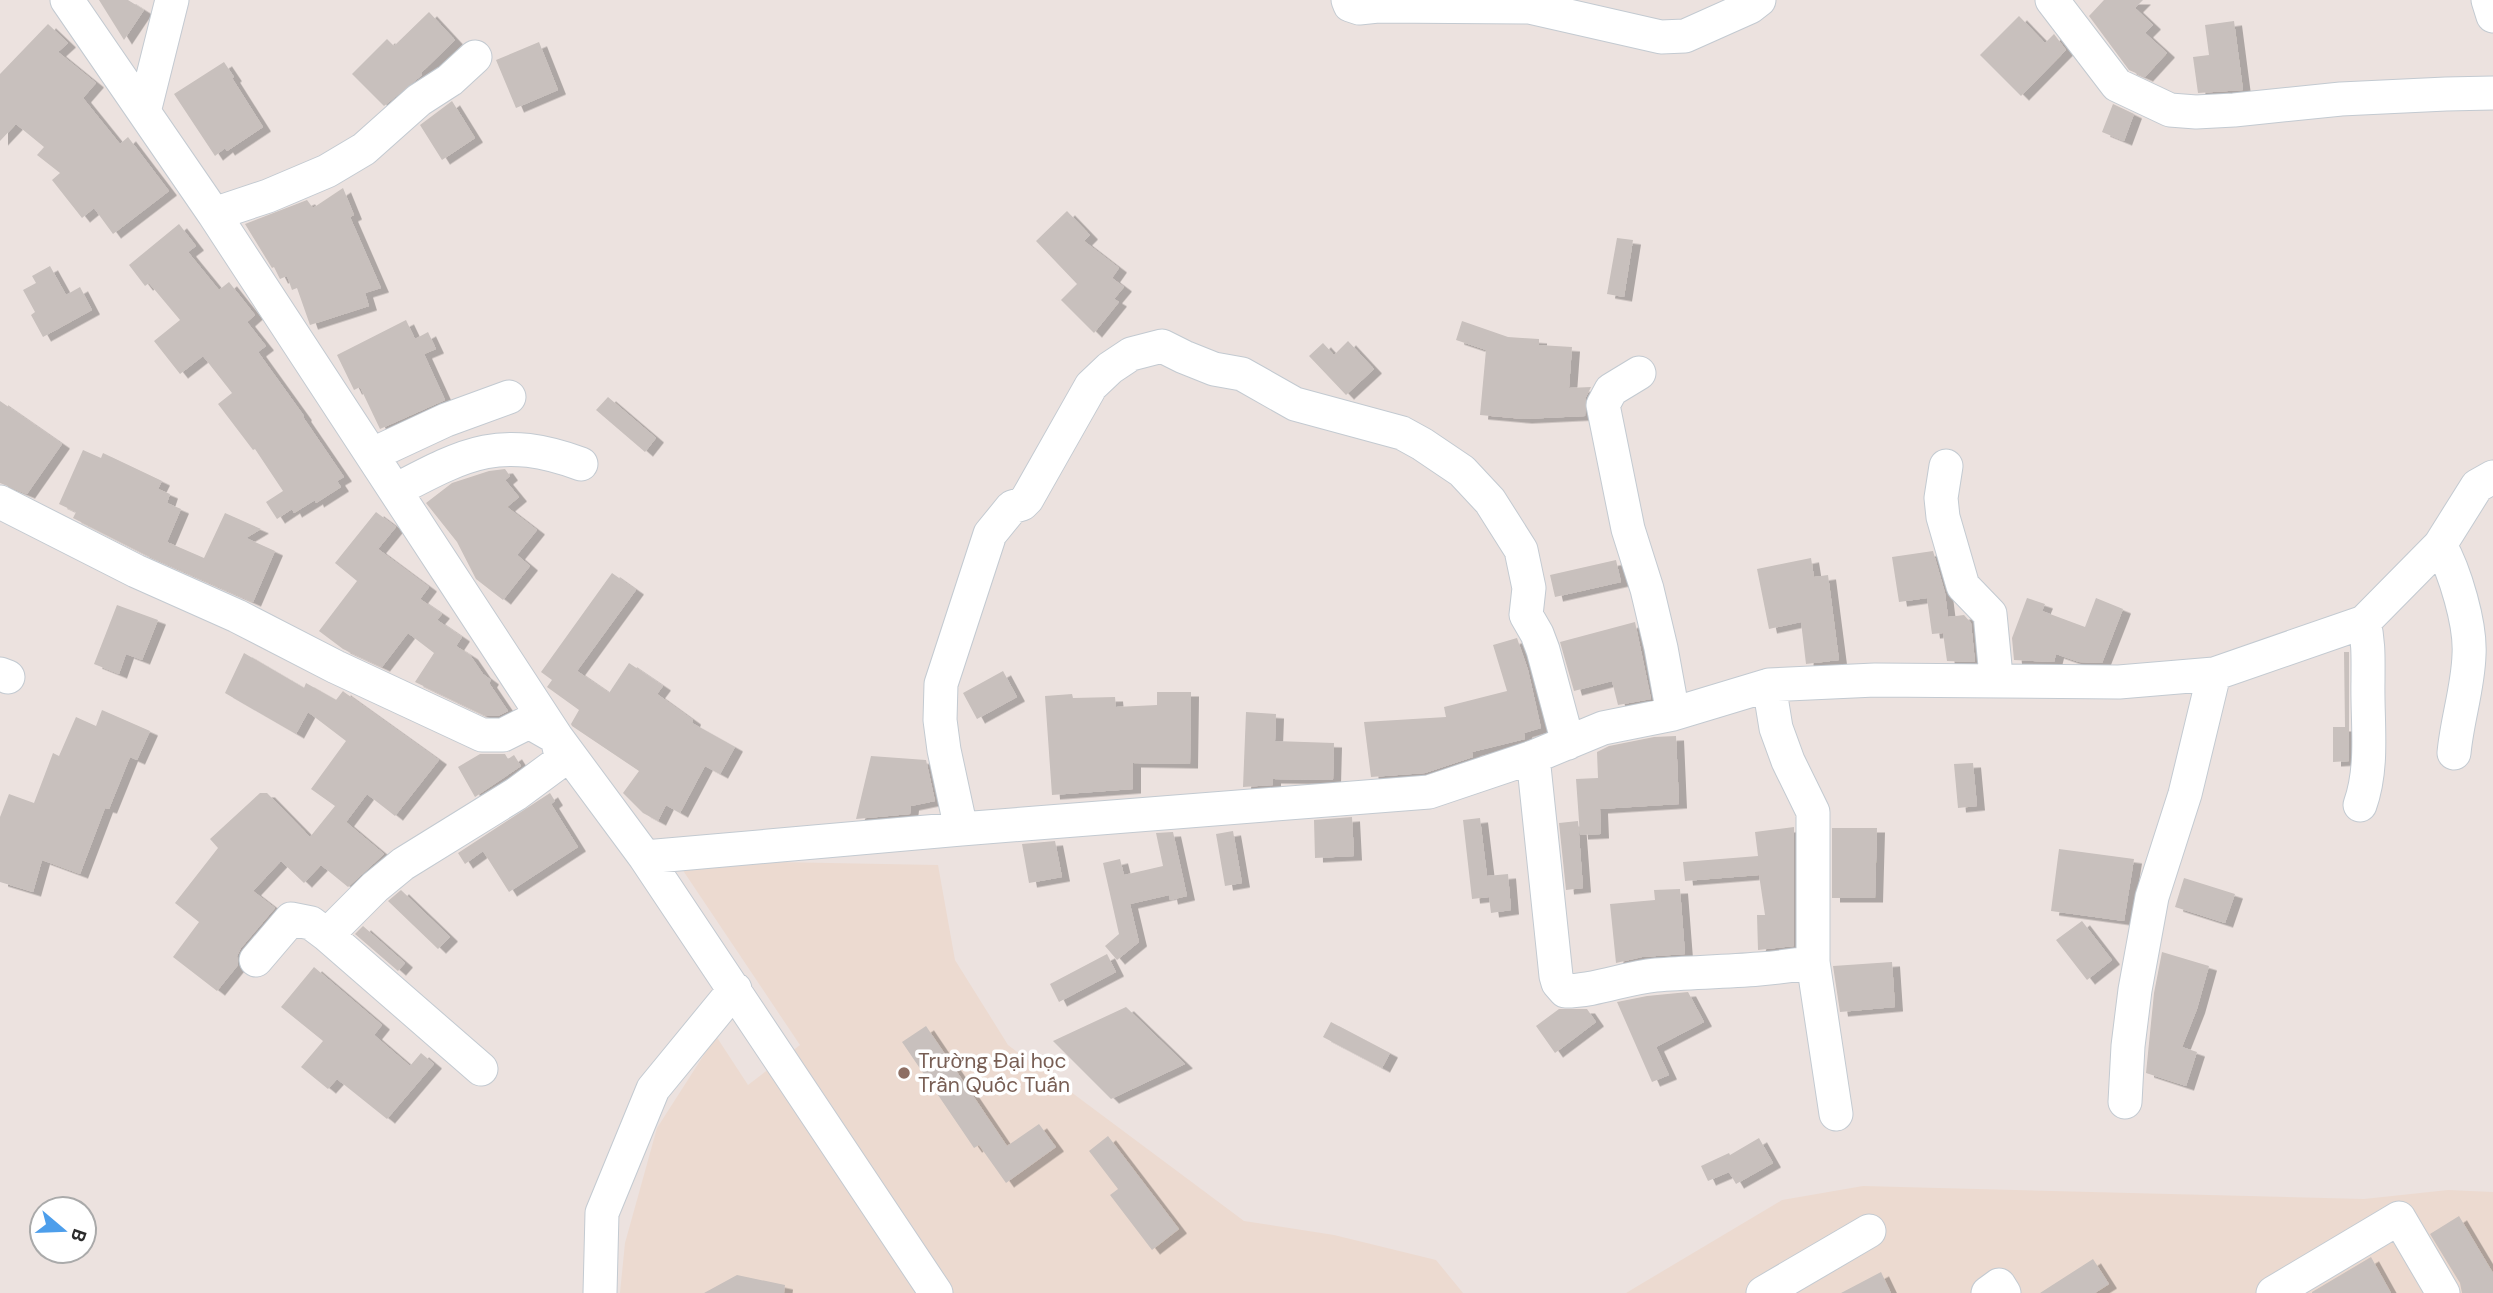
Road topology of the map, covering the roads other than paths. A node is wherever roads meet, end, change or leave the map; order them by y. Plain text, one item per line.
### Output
1 (67, 0) edge
2 (172, 0) edge
3 (1348, 0) edge
4 (1759, 0) edge
5 (2052, 0) edge
6 (2488, 0) edge
7 (2493, 16) edge
8 (475, 57) dead end
9 (2493, 93) edge
10 (144, 112) junction
11 (214, 214) junction
12 (1639, 373) dead end
13 (509, 397) dead end
14 (373, 454) junction
15 (581, 464) dead end
16 (1946, 466) dead end
17 (2493, 477) edge
18 (396, 490) junction
19 (0, 502) edge
20 (2440, 545) junction
21 (2364, 622) junction
22 (2214, 674) junction
23 (1993, 679) junction
24 (1769, 685) junction
25 (1673, 714) junction
26 (557, 738) junction
27 (1568, 743) junction
28 (2454, 753) dead end
29 (1533, 757) junction
30 (2360, 805) dead end
31 (961, 829) junction
32 (645, 857) junction
33 (327, 935) junction
34 (256, 960) dead end
35 (1813, 962) junction
36 (734, 989) junction
37 (481, 1069) dead end
38 (2125, 1102) dead end
39 (1836, 1114) dead end
40 (1869, 1231) dead end
41 (2288, 1289) edge
42 (600, 1293) edge
43 (936, 1293) edge
44 (1763, 1293) edge
45 (1988, 1293) edge
46 (2004, 1293) edge
47 (2443, 1293) edge

1 - 10 street
2 - 10 street
3 - 4 street
5 - 9 street
6 - 7 street
8 - 11 street
10 - 11 street
11 - 14 street
12 - 25 street
13 - 14 street
14 - 18 street
15 - 18 street
16 - 23 street
17 - 20 street
18 - 26 street
19 - 26 street
20 - 21 street
20 - 28 street
21 - 22 street
21 - 30 street
22 - 23 street
22 - 38 street
23 - 24 street
24 - 25 street
24 - 35 street
25 - 27 street
26 - 32 street
26 - 33 street
27 - 29 street
27 - 31 street
29 - 31 street
29 - 35 street
31 - 32 street
32 - 36 street
33 - 34 street
33 - 37 street
35 - 39 street
36 - 42 street
36 - 43 street
40 - 44 street
41 - 47 street
45 - 46 street

